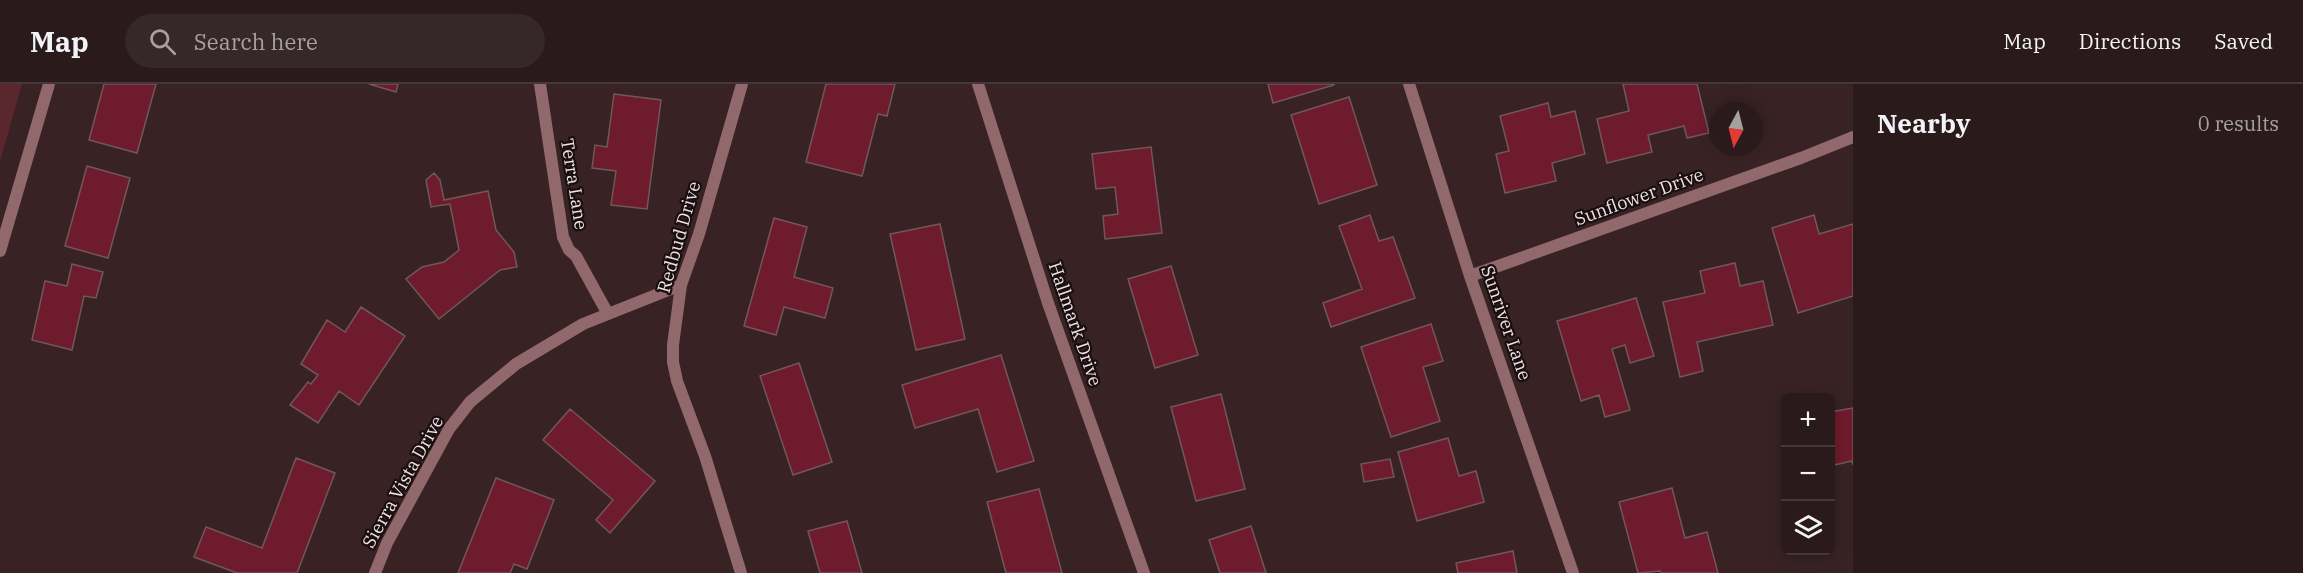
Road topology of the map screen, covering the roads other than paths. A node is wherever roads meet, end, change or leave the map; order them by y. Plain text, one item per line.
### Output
1 (50, 84) edge
2 (540, 84) edge
3 (742, 84) edge
4 (978, 84) edge
5 (1408, 84) edge
6 (1853, 137) edge
7 (0, 251) edge
8 (1470, 276) junction
9 (681, 285) junction
10 (608, 314) junction
11 (375, 573) edge
12 (741, 573) edge
13 (1144, 573) edge
14 (1573, 573) edge

1 - 7 street
2 - 10 street, Terra Lane
3 - 9 street, Redbud Drive
4 - 13 street, Hallmark Drive
5 - 8 street, Sunriver Lane
6 - 8 street, Sunflower Drive
8 - 14 street, Sunriver Lane
9 - 10 street, Sierra Vista Drive
9 - 12 street, Redbud Drive
10 - 11 street, Sierra Vista Drive

